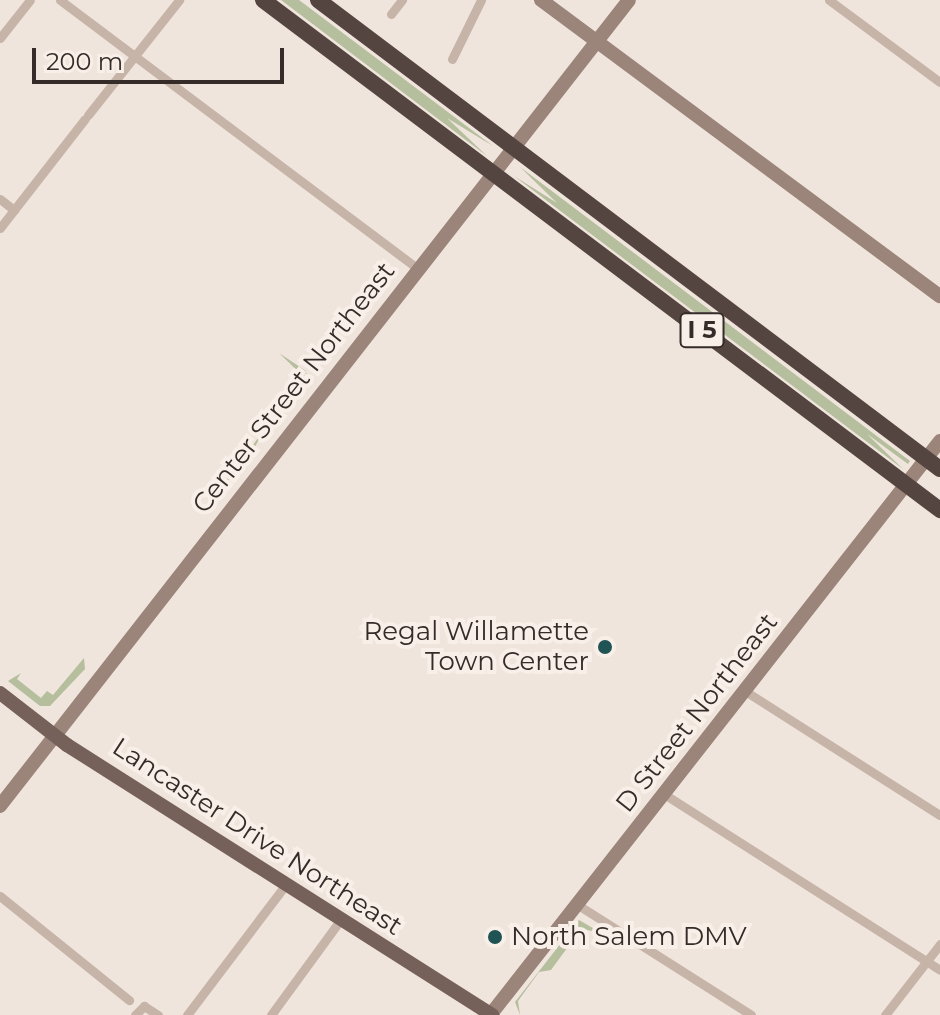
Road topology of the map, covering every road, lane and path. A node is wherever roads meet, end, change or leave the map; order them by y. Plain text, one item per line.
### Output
1 (30, 0) edge
2 (60, 0) edge
3 (179, 0) edge
4 (263, 0) edge
5 (318, 0) edge
6 (402, 0) edge
7 (481, 0) edge
8 (541, 0) edge
9 (629, 0) edge
10 (829, 0) edge
11 (391, 14) dead end
12 (0, 38) edge
13 (597, 41) junction
14 (135, 56) junction
15 (452, 59) dead end
16 (940, 82) edge
17 (0, 199) edge
18 (14, 210) junction
19 (0, 228) edge
20 (418, 269) junction
21 (940, 296) edge
22 (940, 441) edge
23 (940, 469) edge
24 (940, 510) edge
25 (745, 691) junction
26 (0, 693) edge
27 (53, 735) junction
28 (664, 794) junction
29 (0, 806) edge
30 (940, 815) edge
31 (286, 884) junction
32 (0, 896) edge
33 (578, 905) junction
34 (341, 919) junction
35 (940, 944) edge
36 (926, 962) junction
37 (940, 970) edge
38 (129, 1000) dead end
39 (135, 1015) edge
40 (158, 1015) edge
41 (187, 1015) edge
42 (271, 1015) edge
43 (491, 1015) edge
44 (751, 1015) edge
45 (885, 1015) edge

1 - 12 street
2 - 14 street
3 - 14 street
4 - 24 highway, I 5
5 - 23 highway, I 5
6 - 11 street
7 - 15 street
8 - 13 main road
9 - 13 main road, Center Street Northeast
10 - 16 street
13 - 20 main road, Center Street Northeast
13 - 21 main road
14 - 18 street
14 - 20 street
17 - 18 street
18 - 19 street
20 - 27 main road, Center Street Northeast
22 - 25 main road, D Street Northeast
25 - 28 main road, D Street Northeast
25 - 30 street
26 - 27 main road, Lancaster Drive Northeast
27 - 29 main road, Center Street Northeast
27 - 31 main road, Lancaster Drive Northeast
28 - 33 main road, D Street Northeast
28 - 36 street
31 - 34 main road, Lancaster Drive Northeast
31 - 41 street
32 - 38 street
33 - 43 main road, D Street Northeast
33 - 44 street
34 - 42 street
34 - 43 main road, Lancaster Drive Northeast
35 - 36 street
36 - 37 street
36 - 45 street
39 - 40 street

